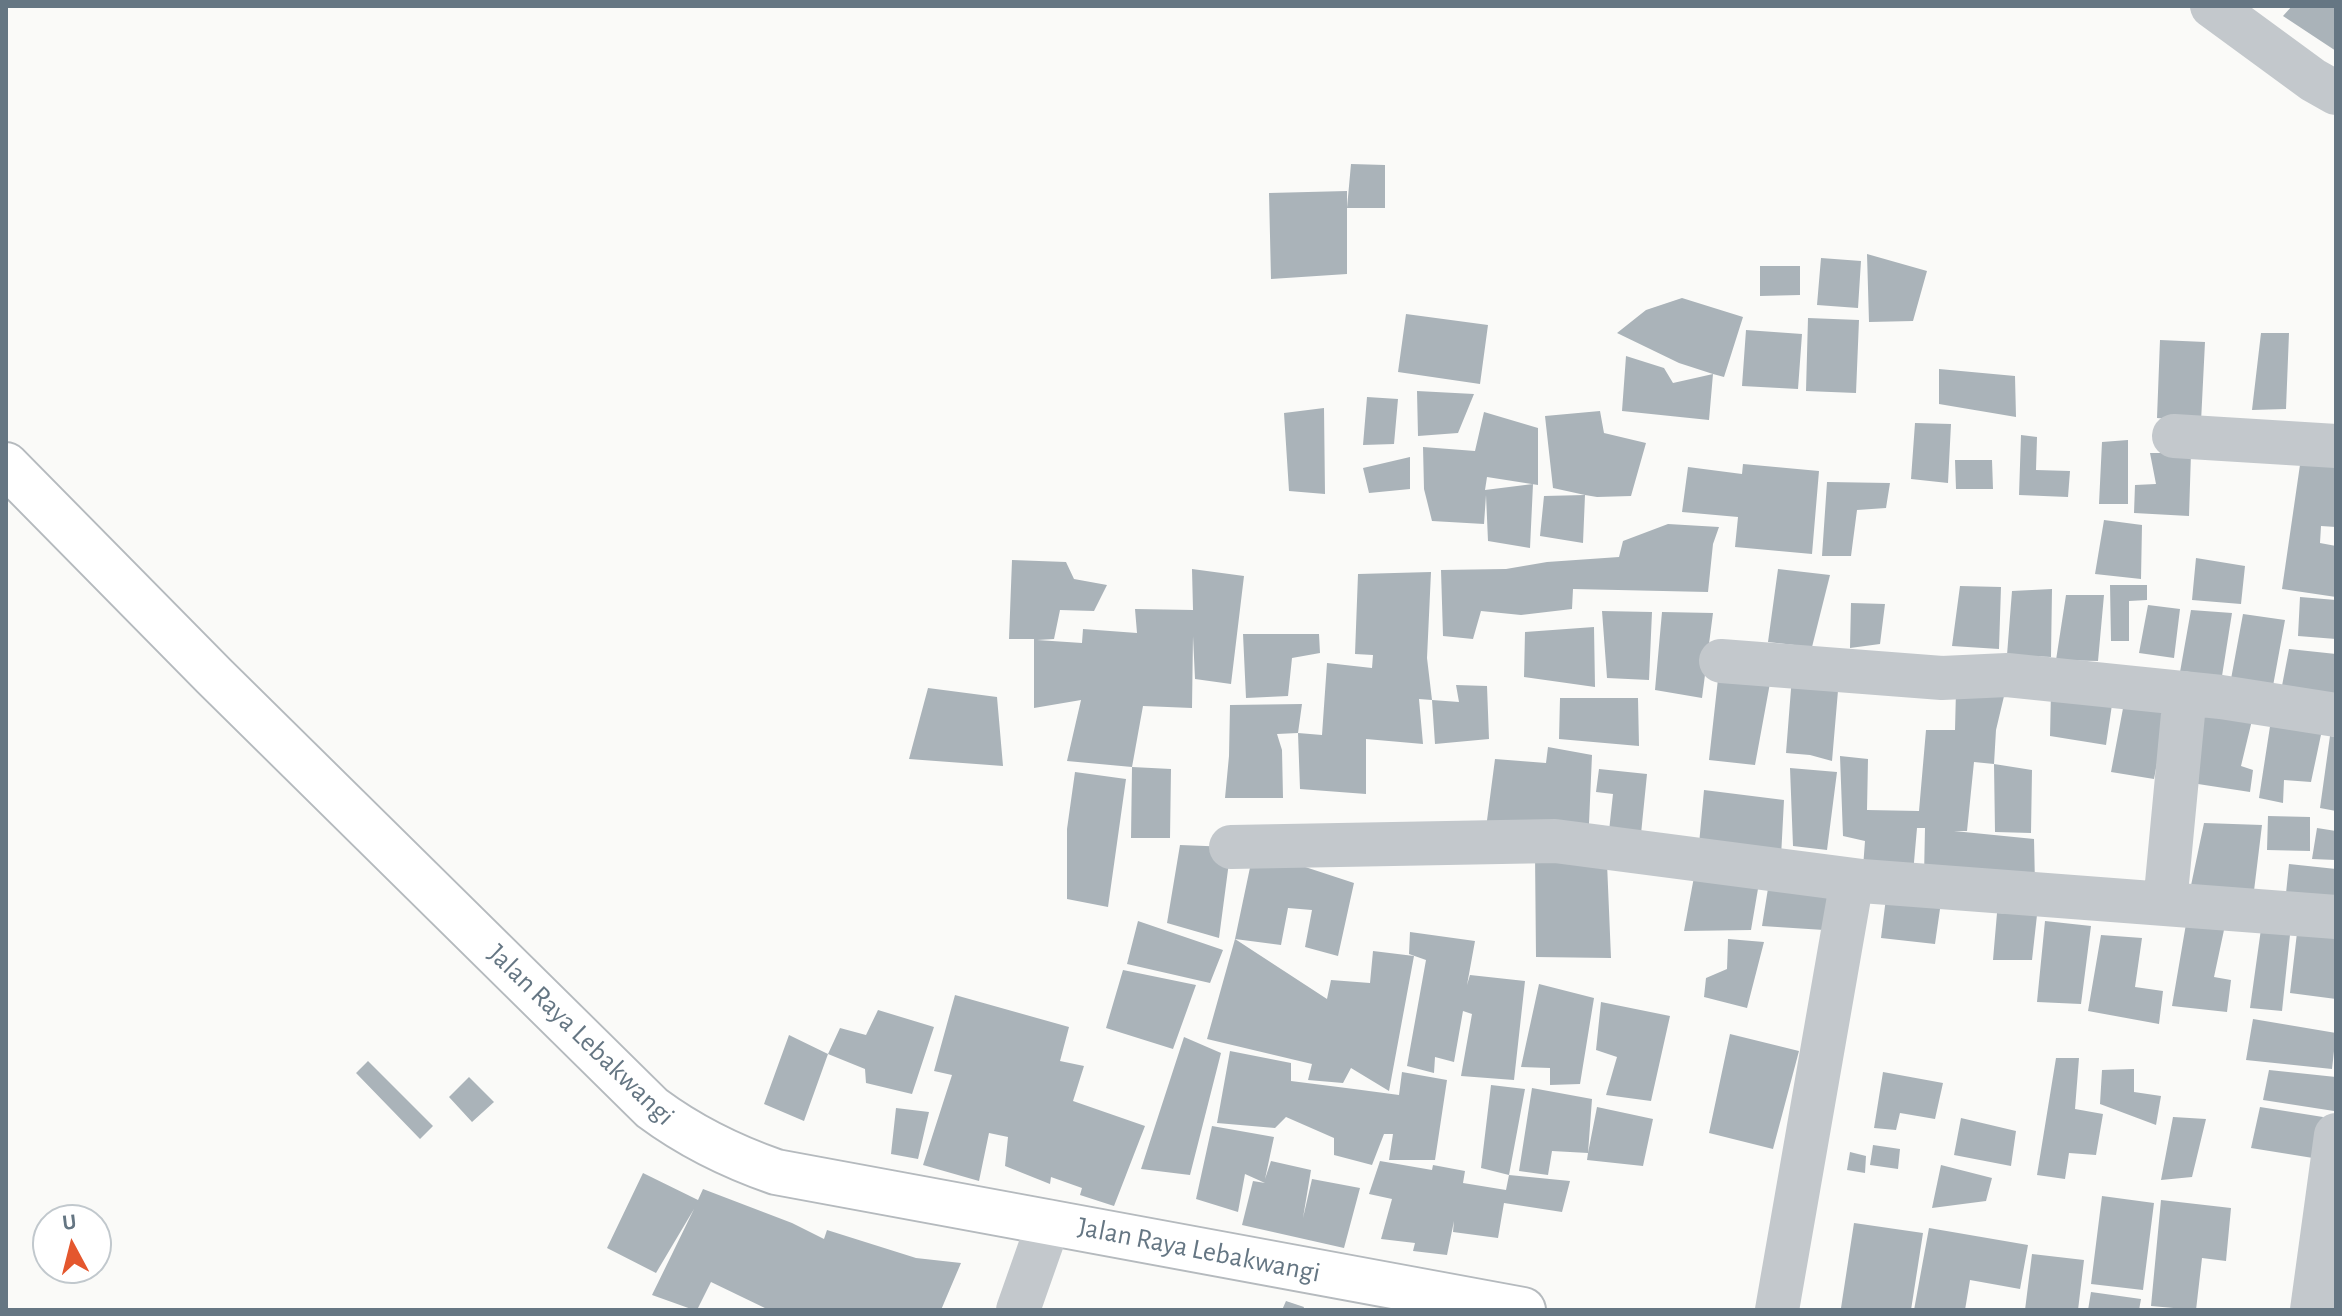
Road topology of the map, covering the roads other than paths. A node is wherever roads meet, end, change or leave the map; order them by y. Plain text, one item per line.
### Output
1 (2212, 6) edge
2 (2336, 93) edge
3 (2174, 436) dead end
4 (2336, 446) edge
5 (6, 465) edge
6 (1721, 661) dead end
7 (2185, 693) junction
8 (2336, 715) edge
9 (1231, 847) dead end
10 (1852, 880) junction
11 (2165, 904) junction
12 (2336, 917) edge
13 (2336, 1135) edge
14 (1049, 1222) junction
15 (1018, 1310) edge
16 (1523, 1310) edge
17 (1777, 1310) edge
18 (2312, 1310) edge

1 - 2 street
3 - 4 street
5 - 14 main road, Jalan Raya Lebakwangi
6 - 7 street
7 - 8 street
7 - 11 street
9 - 10 street
10 - 11 street
10 - 17 street
11 - 12 street
13 - 18 street
14 - 15 street
14 - 16 main road, Jalan Raya Lebakwangi

